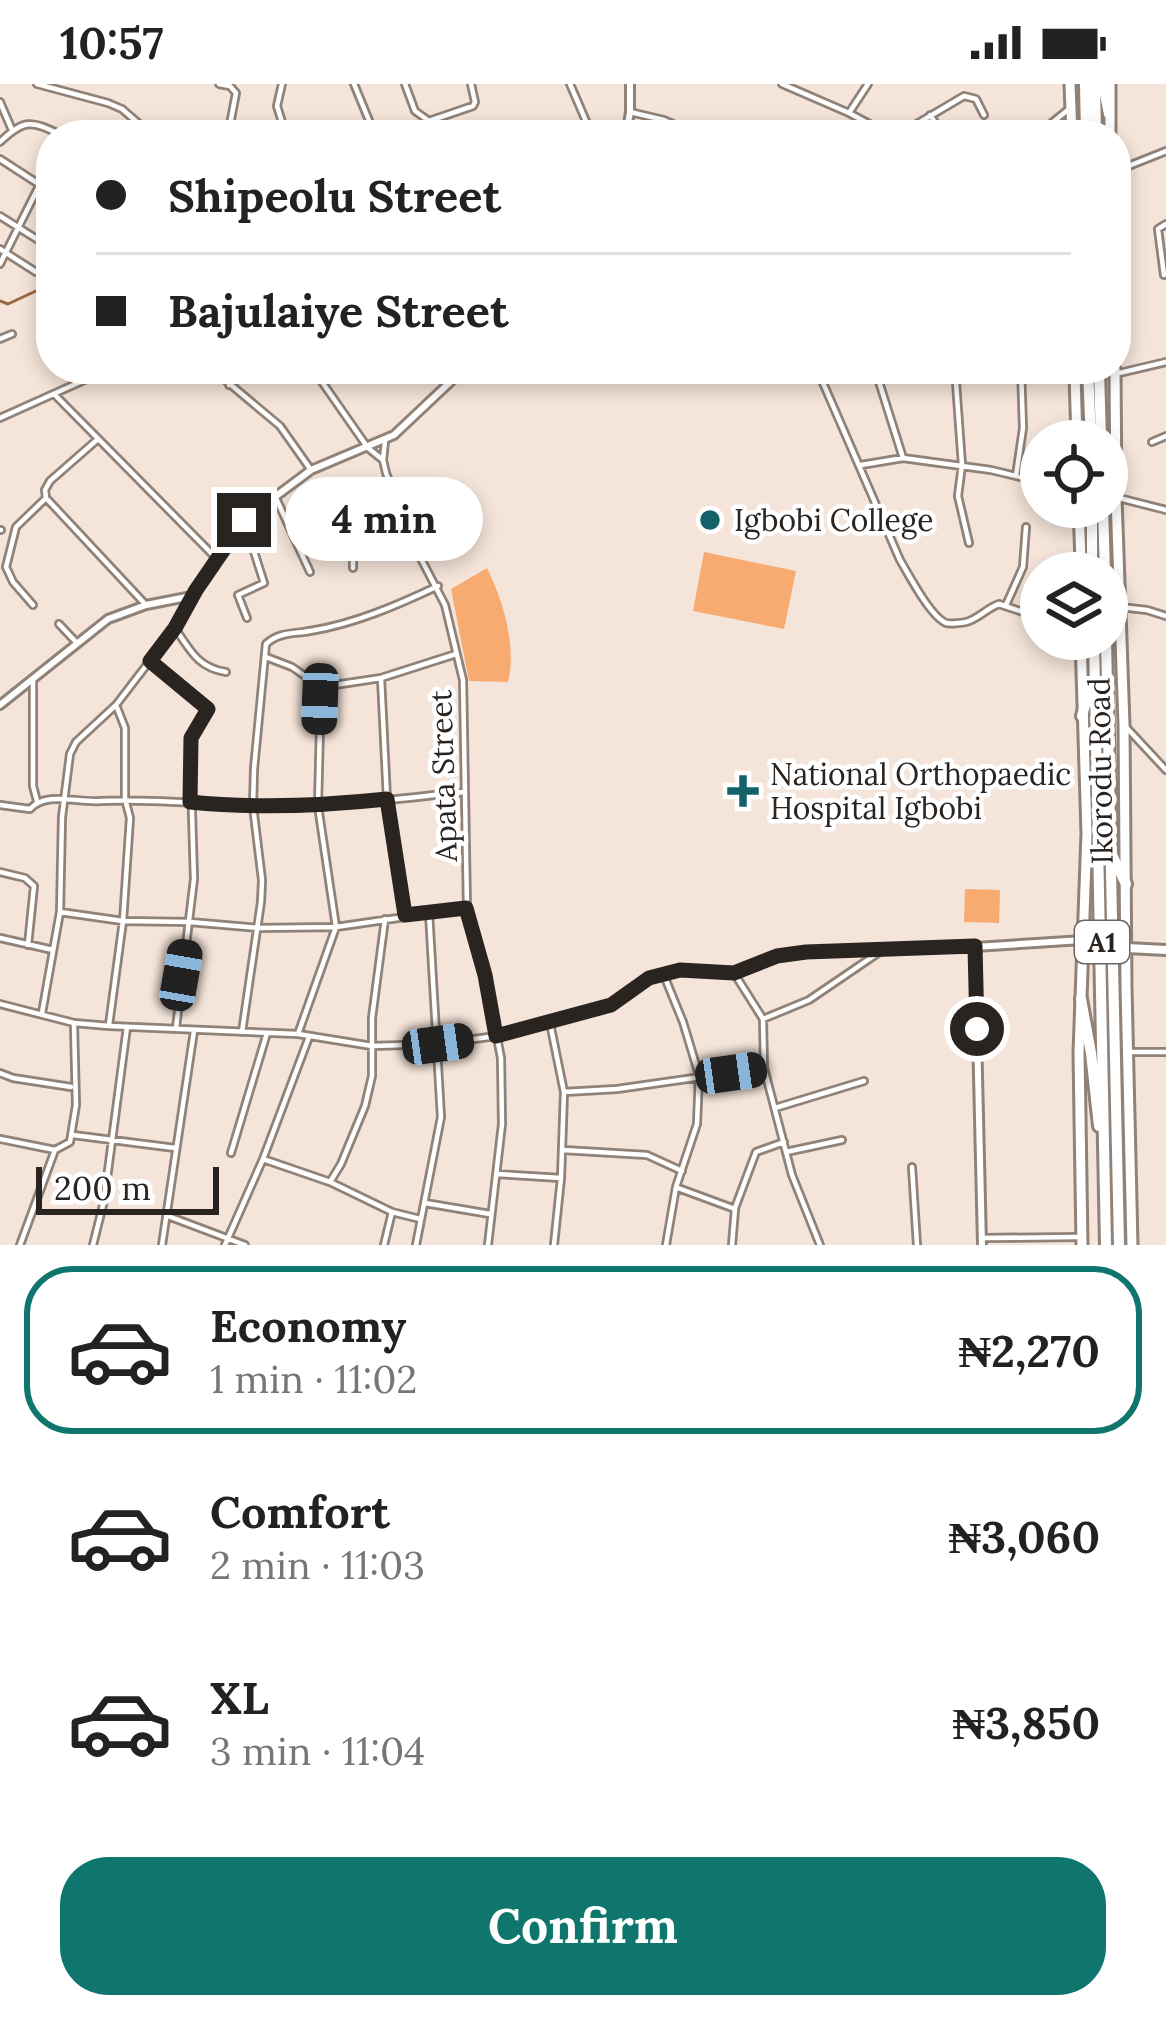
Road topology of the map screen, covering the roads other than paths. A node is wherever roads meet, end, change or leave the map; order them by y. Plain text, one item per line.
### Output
1 (37, 84) edge
2 (219, 84) edge
3 (282, 84) edge
4 (354, 84) edge
5 (405, 84) edge
6 (470, 84) edge
7 (570, 84) edge
8 (630, 84) edge
9 (782, 84) edge
10 (868, 84) edge
11 (1070, 84) edge
12 (1084, 84) edge
13 (1124, 84) edge
14 (1105, 85) edge
15 (0, 102) edge
16 (1071, 108) junction
17 (630, 112) junction
18 (849, 113) junction
19 (1109, 114) joint
20 (930, 115) junction
21 (984, 115) dead end
22 (135, 120) edge
23 (231, 120) edge
24 (281, 120) edge
25 (369, 120) edge
26 (428, 120) edge
27 (433, 120) edge
28 (586, 120) edge
29 (629, 120) edge
30 (664, 120) edge
31 (862, 120) edge
32 (922, 120) edge
33 (934, 120) edge
34 (1054, 120) edge
35 (1071, 120) edge
36 (1085, 120) edge
37 (1099, 120) edge
38 (1109, 120) edge
39 (36, 126) edge
40 (12, 130) junction
41 (0, 142) edge
42 (1166, 151) edge
43 (0, 159) edge
44 (1131, 165) edge
45 (36, 183) edge
46 (36, 194) edge
47 (0, 216) edge
48 (1166, 224) edge
49 (20, 227) junction
50 (36, 238) edge
51 (3, 251) edge
52 (0, 264) edge
53 (36, 272) edge
54 (1164, 275) edge
55 (12, 334) dead end
56 (0, 339) edge
57 (1166, 362) edge
58 (1131, 369) edge
59 (76, 384) edge
60 (323, 384) edge
61 (448, 384) edge
62 (825, 384) edge
63 (880, 384) edge
64 (956, 384) edge
65 (1022, 384) edge
66 (1076, 384) edge
67 (1089, 384) edge
68 (1099, 384) edge
69 (1115, 384) edge
70 (229, 385) edge
71 (54, 394) junction
72 (0, 418) edge
73 (1077, 420) edge
74 (1090, 420) edge
75 (1100, 420) edge
76 (1115, 420) edge
77 (1166, 436) edge
78 (98, 439) junction
79 (385, 441) junction
80 (1152, 442) dead end
81 (368, 448) junction
82 (903, 458) junction
83 (383, 460) junction
84 (861, 465) junction
85 (962, 465) junction
86 (311, 470) junction
87 (1016, 476) junction
88 (1020, 477) edge
89 (275, 496) junction
90 (46, 498) junction
91 (1128, 500) edge
92 (1166, 510) edge
93 (244, 520) junction
94 (405, 521) junction
95 (1026, 528) edge
96 (969, 543) dead end
97 (217, 559) junction
98 (353, 568) dead end
99 (310, 572) dead end
100 (439, 589) junction
101 (192, 596) junction
102 (33, 604) dead end
103 (146, 605) junction
104 (1006, 605) junction
105 (1020, 610) edge
106 (1128, 611) edge
107 (1166, 616) edge
108 (247, 618) dead end
109 (59, 624) dead end
110 (175, 628) junction
111 (77, 643) junction
112 (456, 654) junction
113 (266, 657) junction
114 (1081, 660) edge
115 (1096, 660) edge
116 (1096, 660) edge
117 (1103, 660) edge
118 (1122, 660) edge
119 (150, 661) junction
120 (226, 671) dead end
121 (33, 678) junction
122 (381, 678) junction
123 (321, 687) junction
124 (0, 705) edge
125 (116, 705) junction
126 (1082, 716) junction
127 (1124, 725) junction
128 (1166, 770) edge
129 (463, 792) junction
130 (125, 799) junction
131 (387, 799) junction
132 (64, 800) junction
133 (37, 801) junction
134 (190, 802) junction
135 (0, 805) edge
136 (254, 806) junction
137 (318, 806) junction
138 (1110, 851) junction
139 (0, 872) edge
140 (1126, 884) junction
141 (466, 908) junction
142 (60, 912) junction
143 (429, 913) junction
144 (405, 915) junction
145 (385, 920) junction
146 (122, 921) junction
147 (190, 922) junction
148 (336, 927) junction
149 (258, 928) junction
150 (0, 938) edge
151 (1083, 940) junction
152 (28, 945) junction
153 (975, 946) junction
154 (1127, 948) junction
155 (53, 950) junction
156 (1166, 950) edge
157 (881, 951) junction
158 (734, 973) junction
159 (664, 974) junction
160 (1081, 999) junction
161 (0, 1004) edge
162 (41, 1016) junction
163 (763, 1019) junction
164 (74, 1023) junction
165 (550, 1023) junction
166 (109, 1026) junction
167 (127, 1028) junction
168 (176, 1028) junction
169 (194, 1030) junction
170 (242, 1032) junction
171 (267, 1033) junction
172 (298, 1034) junction
173 (309, 1036) junction
174 (496, 1036) junction
175 (438, 1044) junction
176 (372, 1046) junction
177 (1128, 1052) junction
178 (1166, 1052) edge
179 (764, 1068) junction
180 (0, 1073) edge
181 (698, 1078) junction
182 (864, 1081) dead end
183 (74, 1087) junction
184 (564, 1092) junction
185 (775, 1108) junction
186 (73, 1135) junction
187 (111, 1138) junction
188 (0, 1139) edge
189 (842, 1140) dead end
190 (1105, 1141) junction
191 (784, 1142) junction
192 (175, 1148) junction
193 (56, 1150) junction
194 (563, 1150) junction
195 (787, 1152) junction
196 (231, 1153) dead end
197 (263, 1159) junction
198 (912, 1167) dead end
199 (682, 1171) junction
200 (497, 1174) junction
201 (561, 1178) junction
202 (330, 1182) junction
203 (676, 1187) junction
204 (425, 1203) junction
205 (734, 1209) junction
206 (392, 1212) junction
207 (490, 1214) junction
208 (168, 1216) junction
209 (421, 1219) junction
210 (227, 1241) edge
211 (982, 1241) edge
212 (1033, 1241) edge
213 (1082, 1241) edge
214 (20, 1245) edge
215 (93, 1245) edge
216 (162, 1245) edge
217 (245, 1245) edge
218 (384, 1245) edge
219 (416, 1245) edge
220 (488, 1245) edge
221 (554, 1245) edge
222 (666, 1245) edge
223 (732, 1245) edge
224 (820, 1245) edge
225 (917, 1245) edge
226 (1106, 1245) edge
227 (1118, 1245) edge
228 (1132, 1245) edge

1 - 22 street
2 - 23 street
3 - 24 street
4 - 25 street
5 - 26 street
6 - 27 street
7 - 28 street
8 - 17 street
9 - 18 street
10 - 18 street
11 - 16 main road
12 - 36 highway
13 - 14 street
14 - 19 highway
14 - 37 highway
15 - 40 street
16 - 34 street
16 - 35 main road
17 - 29 street
17 - 30 street
18 - 31 street
19 - 38 main road
20 - 21 street
20 - 32 street
20 - 33 street
39 - 40 street
40 - 41 street
42 - 44 street
43 - 45 street
46 - 49 street
47 - 49 street
48 - 54 street
49 - 50 street
49 - 51 street
51 - 52 street
51 - 53 street
55 - 56 street
57 - 58 street
59 - 71 street
60 - 81 street
61 - 79 street
62 - 84 street
63 - 82 street
64 - 85 street
65 - 87 street
66 - 73 main road
67 - 74 highway
68 - 75 highway
69 - 76 main road, Ikorodu Road
70 - 86 street
71 - 72 street
71 - 78 street
77 - 80 street
78 - 90 street
78 - 97 street
79 - 81 street
79 - 83 street
81 - 83 street
81 - 86 street
82 - 84 street
82 - 85 street
83 - 94 street, Apata Street
84 - 104 street
85 - 87 street
85 - 96 street
86 - 89 street
87 - 88 street
89 - 93 street
89 - 99 street
90 - 102 street
90 - 103 street
91 - 92 street
93 - 97 street
93 - 108 street
94 - 98 street
94 - 100 street, Apata Street
95 - 104 street
97 - 101 street
100 - 112 street, Apata Street
100 - 113 street
101 - 103 street
101 - 110 street
103 - 111 street
104 - 105 street
106 - 107 street
109 - 111 street
110 - 119 street
110 - 120 street
111 - 121 street
112 - 122 street
112 - 129 street, Apata Street
113 - 123 street
113 - 136 street
114 - 126 main road, Ikorodu Road
115 - 126 highway
116 - 190 highway, Ikorodu Road / A1
117 - 138 highway, Ikorodu Road / A1
118 - 127 main road, Ikorodu Road
119 - 125 street
119 - 134 street
121 - 124 street
121 - 133 street
122 - 123 street
122 - 131 street
123 - 137 street
125 - 130 street
125 - 132 street
126 - 151 main road, Ikorodu Road
127 - 128 street
127 - 140 main road, Ikorodu Road
129 - 131 street
129 - 141 street, Apata Street
130 - 132 street
130 - 134 street
130 - 146 street
131 - 137 street
131 - 144 street
132 - 133 street
132 - 142 street
133 - 135 street
134 - 136 street
134 - 147 street
136 - 137 street
136 - 149 street
137 - 148 street
138 - 140 highway
138 - 227 highway, Ikorodu Road / A1
139 - 152 street
140 - 154 main road, Ikorodu Road
141 - 143 street
141 - 174 street, Apata Street
142 - 146 street
142 - 155 street
143 - 144 street
143 - 175 street
144 - 145 street
145 - 148 street
145 - 176 street
146 - 147 street
146 - 166 street
147 - 149 street
147 - 168 street
148 - 149 street
148 - 172 street
149 - 170 street
150 - 152 street
151 - 153 street
151 - 160 main road, Ikorodu Road
152 - 155 street
153 - 157 street
153 - 211 street
154 - 156 main road
154 - 177 main road, Ikorodu Road
155 - 162 street
157 - 158 street
157 - 163 street
158 - 159 street
158 - 163 street
159 - 165 street
159 - 181 street
160 - 190 highway
160 - 213 main road, Ikorodu Road
161 - 162 street
162 - 164 street
163 - 179 street
164 - 166 street
164 - 183 street
165 - 174 street
165 - 184 street
166 - 167 street
167 - 168 street
167 - 187 street
168 - 169 street
169 - 170 street
169 - 192 street
170 - 171 street
171 - 172 street
171 - 196 street
172 - 173 street
173 - 176 street
173 - 197 street
174 - 175 street
174 - 200 street, Apata Street
175 - 176 street
175 - 204 street
176 - 202 street
177 - 178 street
177 - 228 main road, Ikorodu Road
179 - 181 street
179 - 185 street
180 - 183 street
181 - 184 street
181 - 199 street
182 - 185 street
183 - 186 street
184 - 194 street
185 - 191 street
186 - 187 street
186 - 193 street
187 - 192 street
187 - 215 street
188 - 193 street
189 - 195 street
190 - 226 highway, Ikorodu Road / A1
191 - 195 street
191 - 205 street
192 - 208 street
193 - 214 street
194 - 199 street
194 - 201 street
195 - 224 street
197 - 202 street
197 - 210 street
198 - 225 street
199 - 203 street
200 - 201 street
200 - 207 street, Apata Street
201 - 221 street
202 - 206 street
203 - 205 street
203 - 222 street
204 - 207 street
204 - 209 street
205 - 223 street
206 - 209 street
206 - 218 street
207 - 220 street, Apata Street
208 - 210 street
208 - 216 street
209 - 219 street
210 - 217 street
211 - 212 street
212 - 213 street

